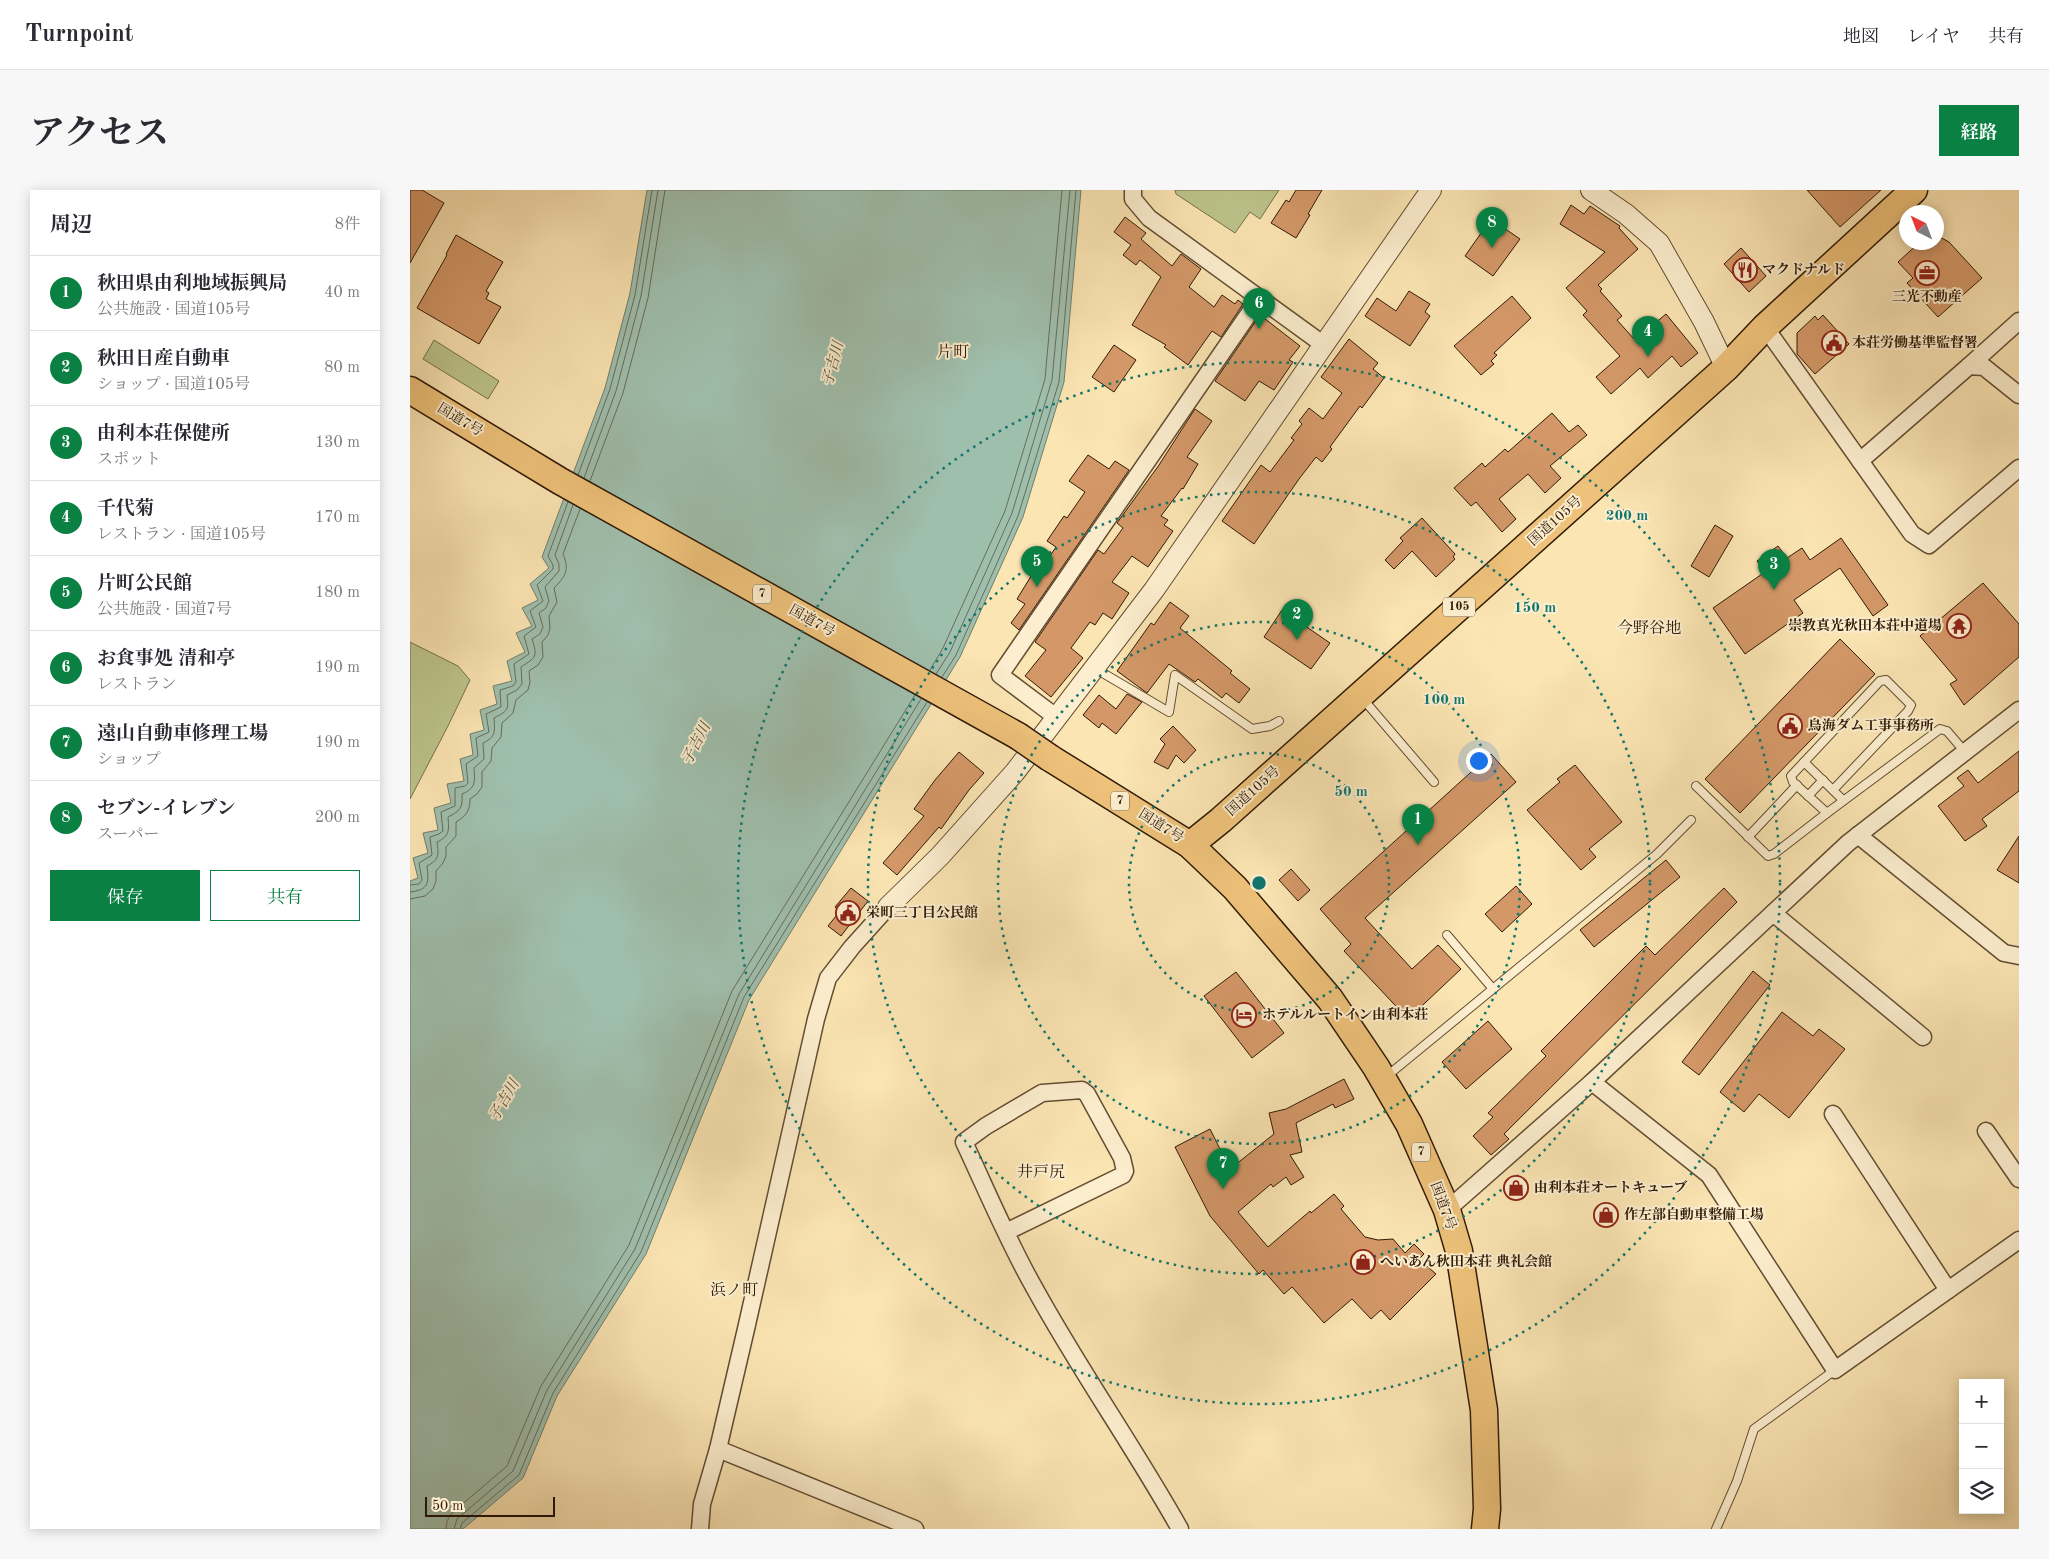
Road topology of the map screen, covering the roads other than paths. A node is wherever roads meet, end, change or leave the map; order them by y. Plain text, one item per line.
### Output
1 (1133, 190) edge
2 (1431, 190) edge
3 (1591, 190) edge
4 (1914, 190) edge
5 (1259, 299) junction
6 (2019, 321) edge
7 (1764, 327) junction
8 (1324, 345) junction
9 (1969, 366) junction
10 (1726, 368) junction
11 (410, 390) edge
12 (2019, 395) edge
13 (1860, 461) junction
14 (2019, 468) edge
15 (1094, 668) junction
16 (1360, 695) junction
17 (2019, 710) edge
18 (1056, 717) junction
19 (1279, 721) dead end
20 (1965, 752) junction
21 (1804, 762) junction
22 (1823, 780) junction
23 (1434, 782) dead end
24 (1797, 785) junction
25 (1696, 786) dead end
26 (1833, 790) junction
27 (1808, 796) junction
28 (1843, 800) junction
29 (1826, 813) junction
30 (1691, 820) dead end
31 (1858, 835) junction
32 (1748, 837) junction
33 (1190, 845) junction
34 (888, 907) joint
35 (1773, 914) junction
36 (1448, 935) dead end
37 (2019, 956) edge
38 (1493, 989) junction
39 (1923, 1037) dead end
40 (1383, 1079) junction
41 (1592, 1082) junction
42 (1833, 1114) dead end
43 (1986, 1131) dead end
44 (2019, 1179) edge
45 (1447, 1210) junction
46 (1006, 1232) junction
47 (2019, 1240) edge
48 (1948, 1290) junction
49 (1835, 1370) junction
50 (718, 1449) junction
51 (700, 1529) edge
52 (915, 1529) edge
53 (1180, 1529) edge
54 (1485, 1529) edge
55 (1716, 1529) edge

1 - 5 street
2 - 8 street
3 - 10 street
4 - 7 highway, 国道105号 / 105
5 - 8 street
5 - 18 street
6 - 9 street
7 - 10 highway, 国道105号 / 105
7 - 13 street
8 - 15 street
9 - 12 street
9 - 13 street
10 - 16 highway, 国道105号 / 105
11 - 33 highway, 国道7号 / 7, bridge
13 - 14 street
15 - 18 street
15 - 19 lane
16 - 23 lane
16 - 33 highway, 国道105号 / 105
17 - 20 street
18 - 34 street
20 - 28 lane
20 - 31 street
21 - 22 lane
21 - 24 lane
21 - 26 lane
22 - 26 lane
22 - 27 lane
24 - 27 lane
24 - 32 lane
25 - 32 lane
26 - 28 lane
27 - 29 lane
28 - 29 lane
29 - 32 lane
30 - 38 lane
31 - 35 street
31 - 37 street
33 - 40 highway, 国道7号 / 7
34 - 50 street
35 - 39 street
35 - 41 street
36 - 38 lane
38 - 40 lane
40 - 45 highway, 国道7号 / 7
41 - 45 street
41 - 49 street
42 - 48 street
43 - 44 street
45 - 54 highway, 国道7号 / 7
46 - 46 street
46 - 53 street
47 - 48 street
48 - 49 street
49 - 55 lane
50 - 51 street
50 - 52 street

